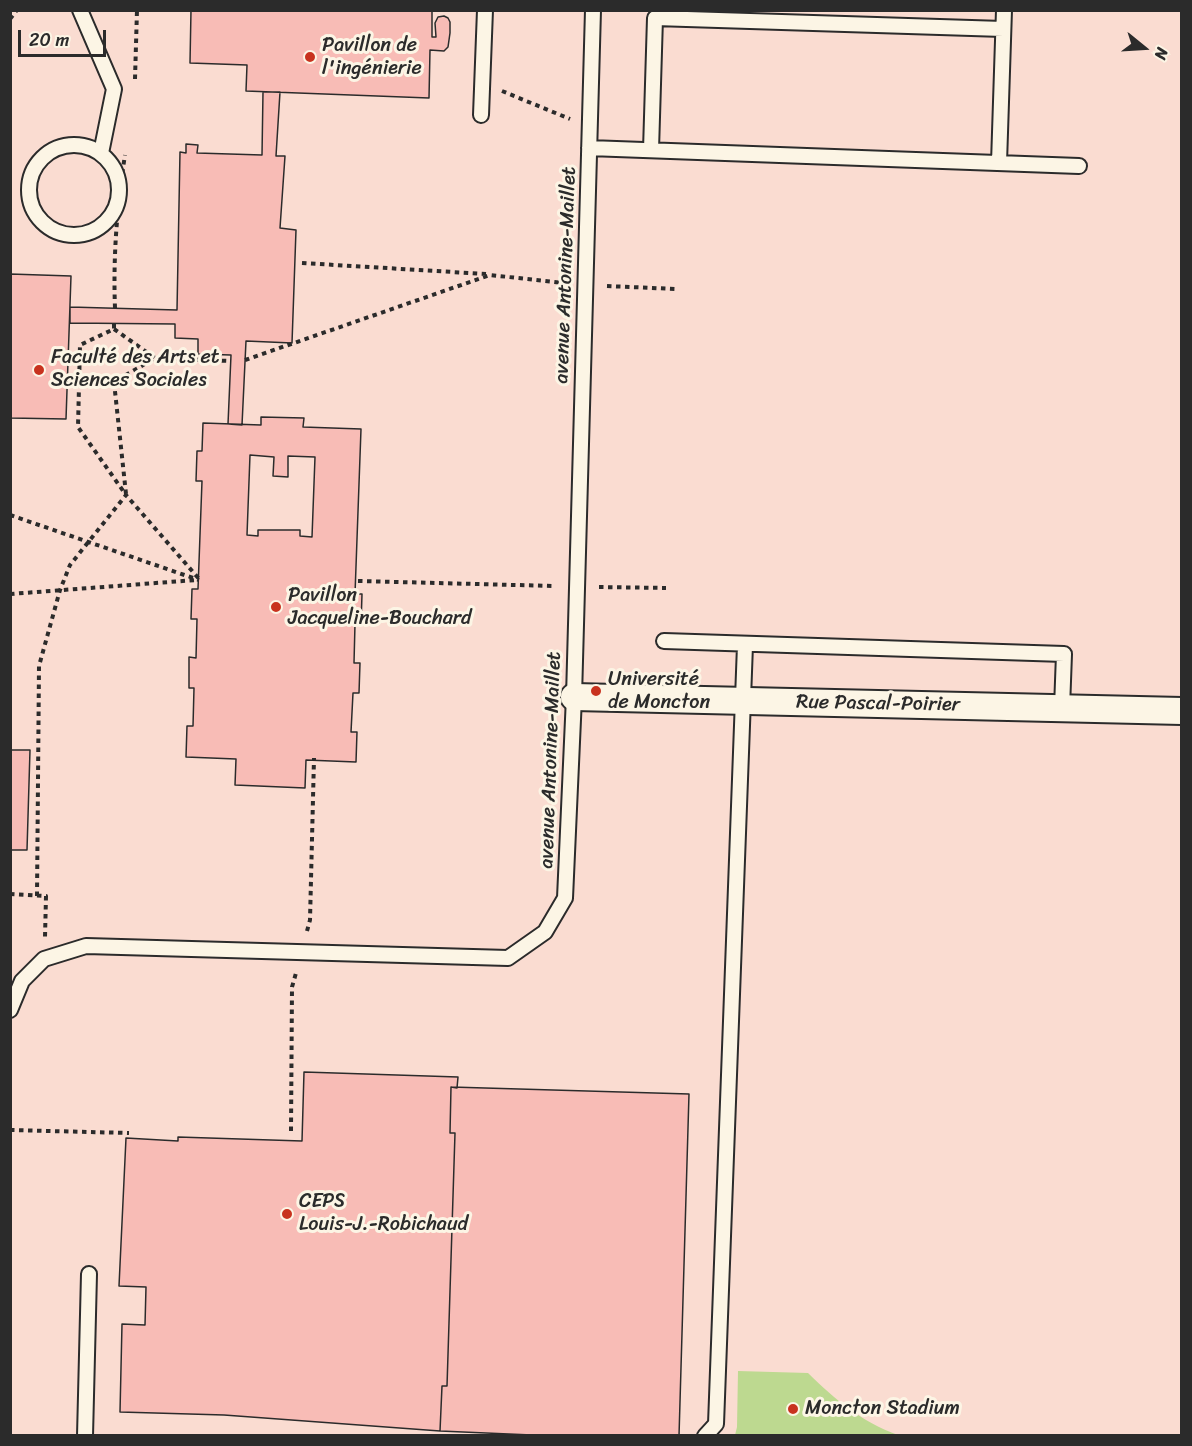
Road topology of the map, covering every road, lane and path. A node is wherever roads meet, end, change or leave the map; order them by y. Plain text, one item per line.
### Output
1 (17, 10) edge
2 (80, 10) edge
3 (485, 10) edge
4 (592, 10) edge
5 (1004, 10) edge
6 (10, 19) edge
7 (1003, 29) junction
8 (481, 115) dead end
9 (589, 148) junction
10 (651, 150) junction
11 (101, 153) junction
12 (999, 163) junction
13 (1079, 166) dead end
14 (302, 263) dead end
15 (114, 267) dead end
16 (490, 275) junction
17 (585, 285) junction
18 (676, 289) dead end
19 (115, 308) dead end
20 (155, 358) junction
21 (245, 360) dead end
22 (231, 361) dead end
23 (126, 495) junction
24 (10, 515) edge
25 (89, 542) junction
26 (200, 580) junction
27 (358, 581) dead end
28 (577, 586) junction
29 (666, 588) dead end
30 (60, 590) junction
31 (10, 594) edge
32 (664, 641) dead end
33 (745, 645) junction
34 (574, 697) junction
35 (742, 701) junction
36 (1062, 708) junction
37 (1182, 711) edge
38 (10, 894) edge
39 (37, 896) junction
40 (44, 959) junction
41 (16, 978) edge
42 (10, 1011) edge
43 (10, 1130) edge
44 (129, 1133) dead end
45 (89, 1274) dead end
46 (85, 1436) edge
47 (705, 1436) edge

1 - 6 path
2 - 11 lane
3 - 8 lane
4 - 9 lane, avenue Antonine-Maillet
5 - 7 lane
7 - 10 lane
7 - 12 lane
9 - 10 lane
9 - 17 lane, avenue Antonine-Maillet
10 - 12 lane
11 - 11 lane
12 - 13 lane
14 - 16 path
15 - 19 path
16 - 17 path
16 - 21 path
17 - 18 path
17 - 28 lane, avenue Antonine-Maillet
20 - 22 path
20 - 23 path
20 - 23 path
23 - 25 path
23 - 26 path
24 - 25 path
25 - 26 path
25 - 30 path
26 - 30 path
27 - 28 path
28 - 29 path
28 - 34 lane, avenue Antonine-Maillet
30 - 31 path
30 - 39 path
32 - 33 lane
33 - 35 lane
33 - 36 lane
34 - 35 street, Rue Pascal-Poirier
34 - 40 lane, avenue Antonine-Maillet
35 - 36 street, Rue Pascal-Poirier
35 - 47 lane
36 - 37 street, Rue Pascal-Poirier
38 - 39 path
39 - 40 path
40 - 41 lane, avenue Antonine-Maillet
41 - 42 lane, avenue Antonine-Maillet
43 - 44 path
45 - 46 lane

